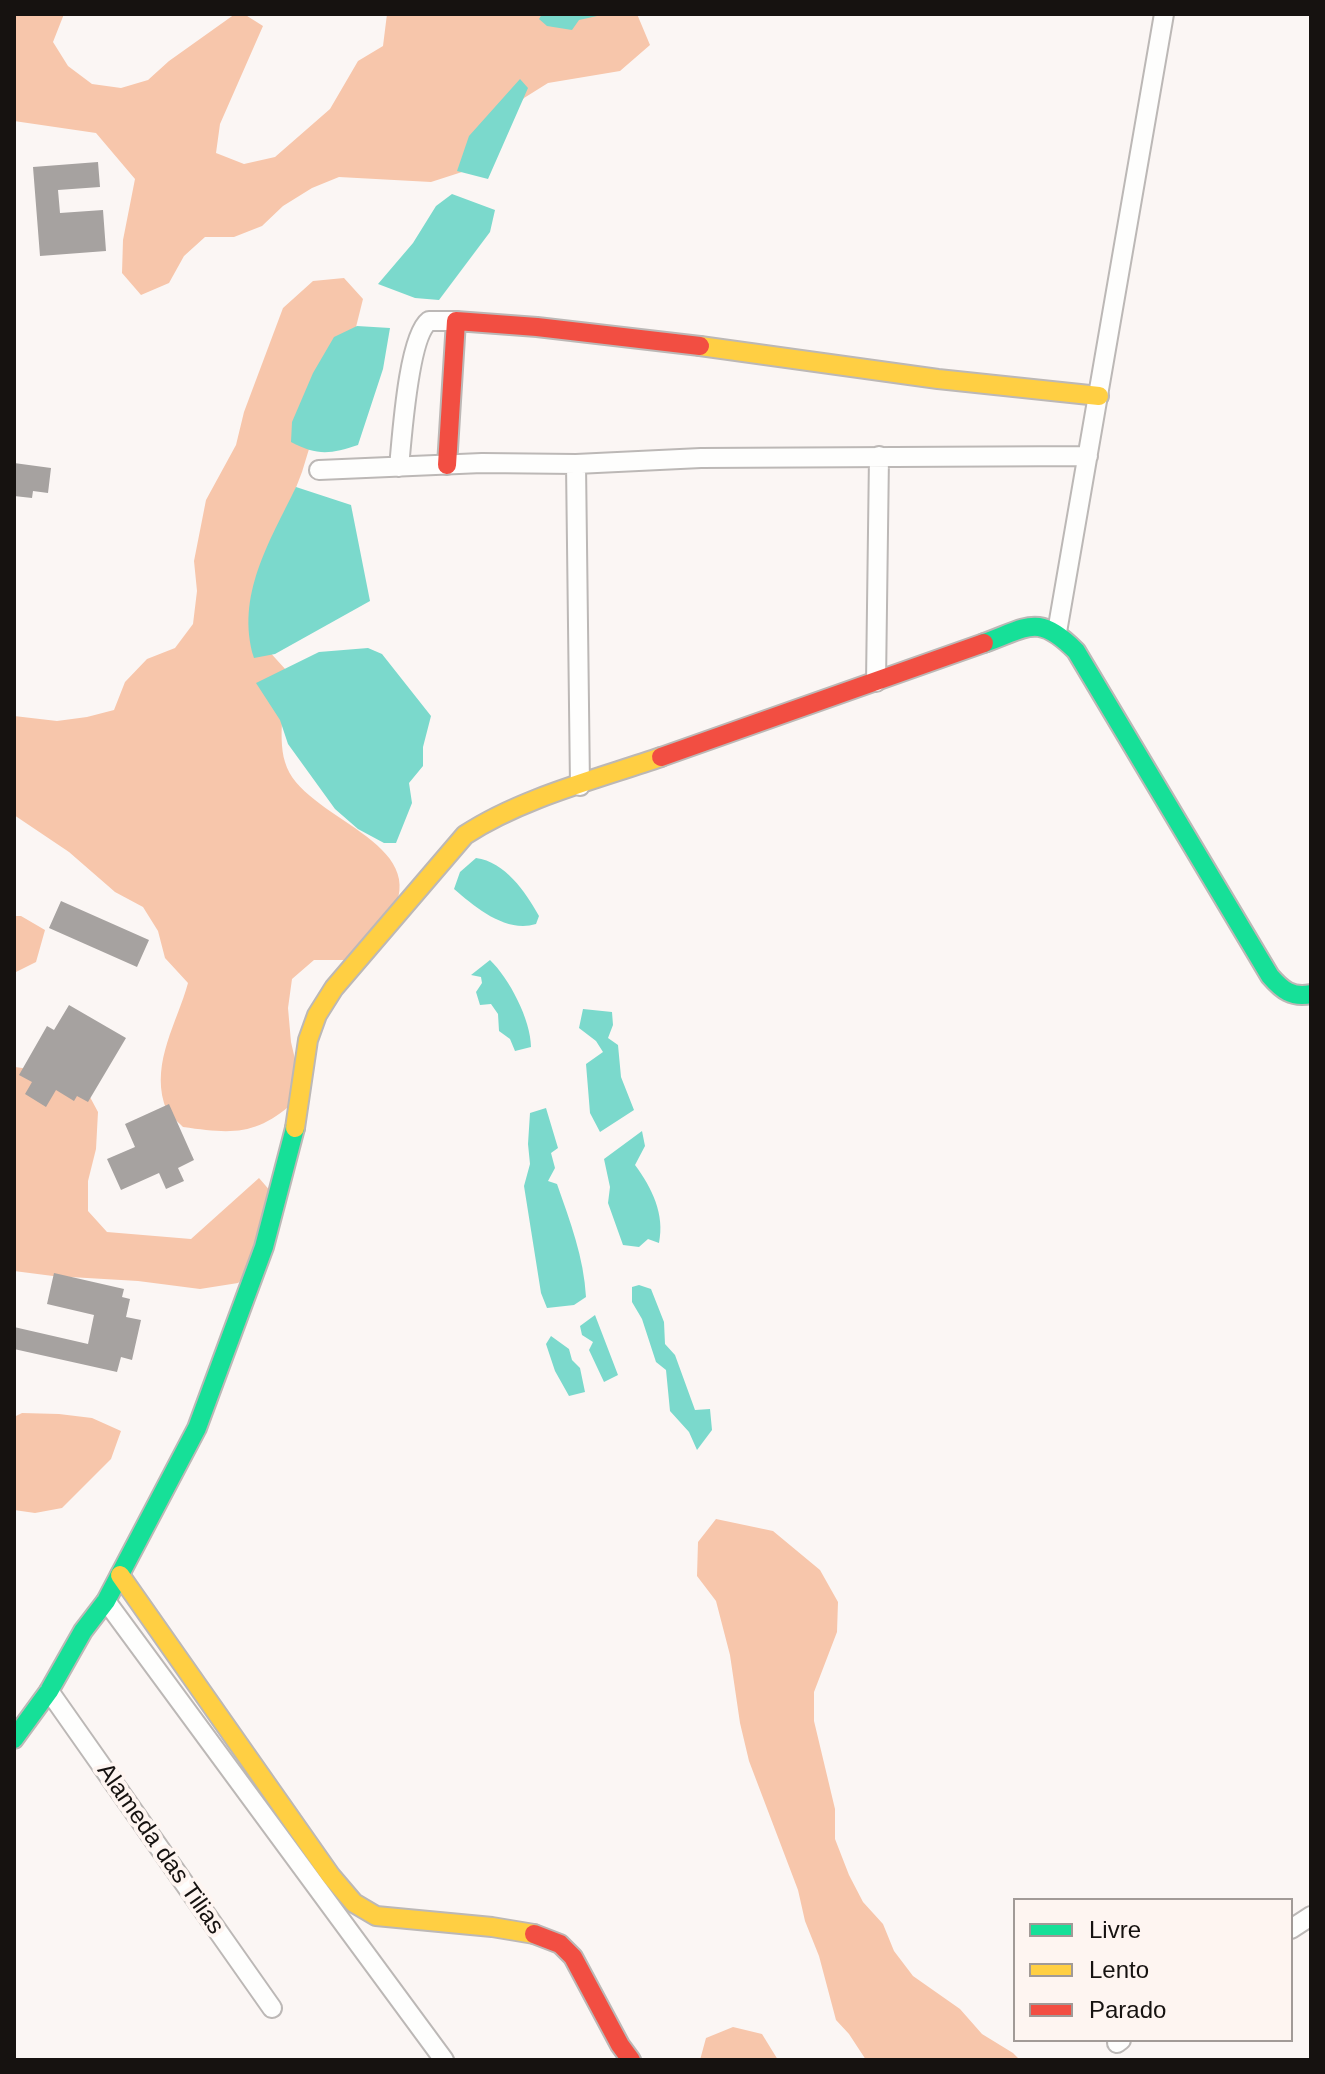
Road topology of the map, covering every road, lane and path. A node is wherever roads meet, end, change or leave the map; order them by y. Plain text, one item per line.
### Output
1 (1164, 14) edge
2 (456, 321) junction
3 (1099, 396) junction
4 (879, 456) junction
5 (1088, 456) junction
6 (576, 464) junction
7 (447, 465) junction
8 (399, 467) junction
9 (319, 470) dead end
10 (1057, 632) junction
11 (876, 682) junction
12 (580, 786) junction
13 (1311, 994) edge
14 (120, 1575) junction
15 (106, 1601) junction
16 (49, 1691) junction
17 (14, 1739) edge
18 (1311, 1916) edge
19 (1293, 1928) edge
20 (272, 2008) dead end
21 (444, 2060) edge
22 (631, 2060) edge

1 - 3 street
2 - 3 street
2 - 7 street
2 - 8 street
3 - 5 street
4 - 5 street
4 - 6 street
4 - 11 street
5 - 10 street
6 - 7 street
6 - 12 street
7 - 8 street
8 - 9 street
10 - 11 street
10 - 13 street
11 - 12 street
12 - 14 street
14 - 15 street
14 - 22 street
15 - 16 street
15 - 21 street
16 - 17 street
16 - 20 street, Alameda das Tilias
18 - 19 street

